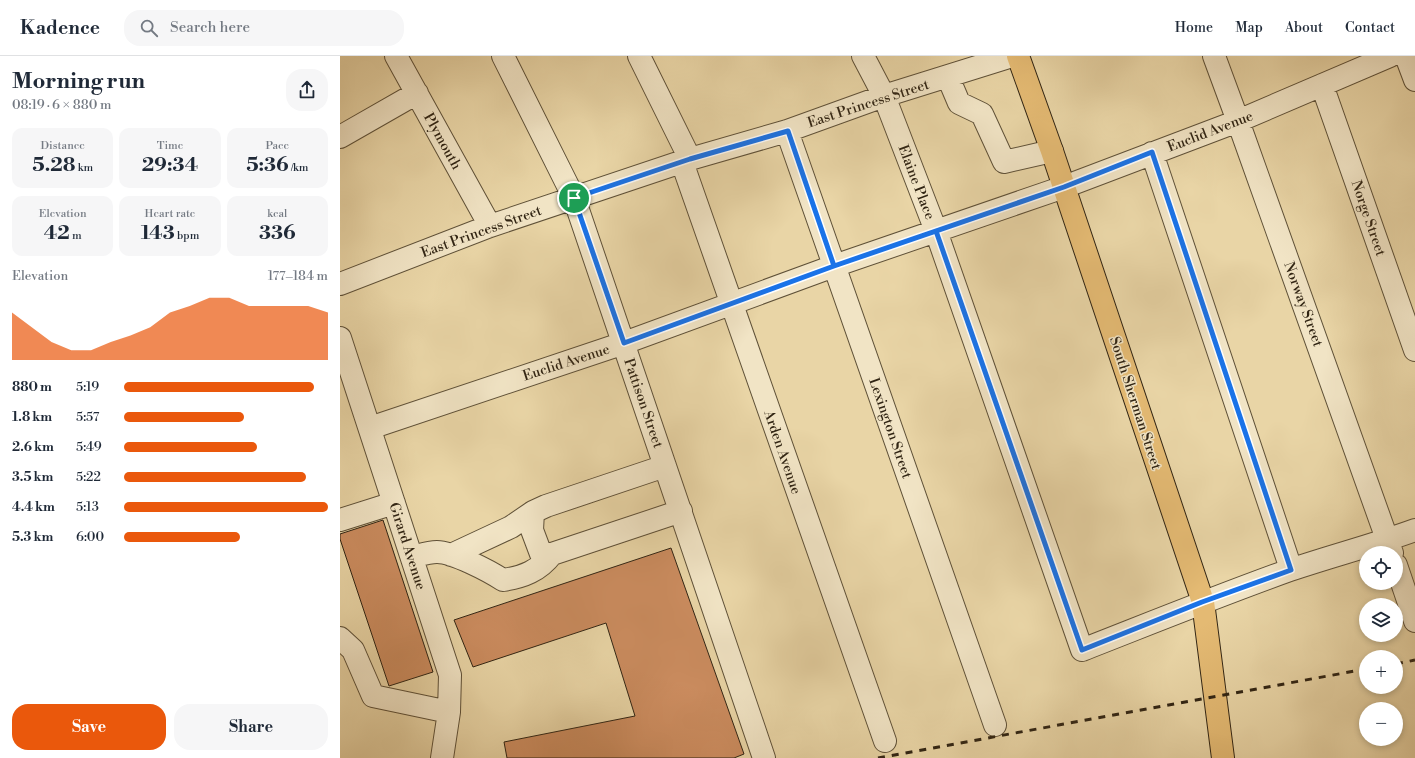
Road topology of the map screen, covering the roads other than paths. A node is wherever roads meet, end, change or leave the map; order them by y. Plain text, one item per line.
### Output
1 (396, 56) edge
2 (503, 56) edge
3 (639, 56) edge
4 (863, 56) edge
5 (1012, 56) edge
6 (1018, 56) edge
7 (1214, 56) edge
8 (1390, 56) edge
9 (1406, 56) edge
10 (948, 78) junction
11 (1415, 80) edge
12 (1322, 85) junction
13 (417, 94) junction
14 (884, 96) junction
15 (1238, 121) junction
16 (788, 131) junction
17 (340, 137) edge
18 (1052, 151) junction
19 (1152, 152) junction
20 (686, 161) junction
21 (1064, 187) junction
22 (574, 198) junction
23 (490, 226) junction
24 (936, 231) junction
25 (834, 266) junction
26 (340, 284) edge
27 (731, 304) junction
28 (340, 338) edge
29 (624, 343) junction
30 (1415, 350) edge
31 (370, 428) junction
32 (665, 466) junction
33 (394, 502) junction
34 (681, 511) junction
35 (533, 512) junction
36 (340, 520) edge
37 (1415, 530) edge
38 (1390, 546) edge
39 (1391, 546) edge
40 (552, 554) junction
41 (1359, 554) edge
42 (451, 556) junction
43 (412, 557) junction
44 (1291, 570) junction
45 (1403, 586) edge
46 (1202, 602) junction
47 (1415, 621) edge
48 (340, 638) edge
49 (449, 712) junction
50 (995, 725) dead end
51 (885, 741) dead end
52 (442, 758) edge
53 (764, 758) edge
54 (1223, 758) edge

1 - 13 street, Plymouth
2 - 22 street, Pattison Street
3 - 20 street, Arden Avenue
4 - 14 street, Elaine Place
5 - 10 street, East Princess Street
6 - 18 main road, South Sherman Street
7 - 15 street, Norway Street
8 - 12 street, Euclid Avenue
9 - 11 street
10 - 14 street, East Princess Street
10 - 18 street
12 - 15 street, Euclid Avenue
12 - 30 street, Norge Street
13 - 17 street
13 - 23 street, Plymouth
14 - 16 street, East Princess Street
14 - 24 street, Elaine Place
15 - 19 street, Euclid Avenue
15 - 38 street, Norway Street
16 - 20 street, East Princess Street
16 - 25 street, Lexington Street
18 - 21 main road, South Sherman Street
19 - 21 street, Euclid Avenue
19 - 44 street
20 - 22 street, East Princess Street
20 - 27 street, Arden Avenue
21 - 24 street, Euclid Avenue
21 - 46 main road, South Sherman Street
22 - 23 street, East Princess Street
22 - 29 street, Pattison Street
23 - 26 street, East Princess Street
24 - 25 street, Euclid Avenue
24 - 46 street, Elaine Place
25 - 27 street, Euclid Avenue
25 - 50 street, Lexington Street
27 - 29 street, Euclid Avenue
27 - 51 street, Arden Avenue
28 - 31 street, Girard Avenue
29 - 31 street, Euclid Avenue
29 - 32 street, Pattison Street
31 - 33 street, Girard Avenue
32 - 34 street, Pattison Street
32 - 35 street
33 - 36 street
33 - 43 street, Girard Avenue
34 - 40 street
34 - 53 street, Pattison Street
35 - 40 street
35 - 42 street
37 - 39 street
40 - 42 street
41 - 44 street
42 - 43 street
43 - 49 street, Girard Avenue
44 - 46 street
45 - 47 street
46 - 54 main road, South Sherman Street
48 - 49 street
49 - 52 street, Girard Avenue

